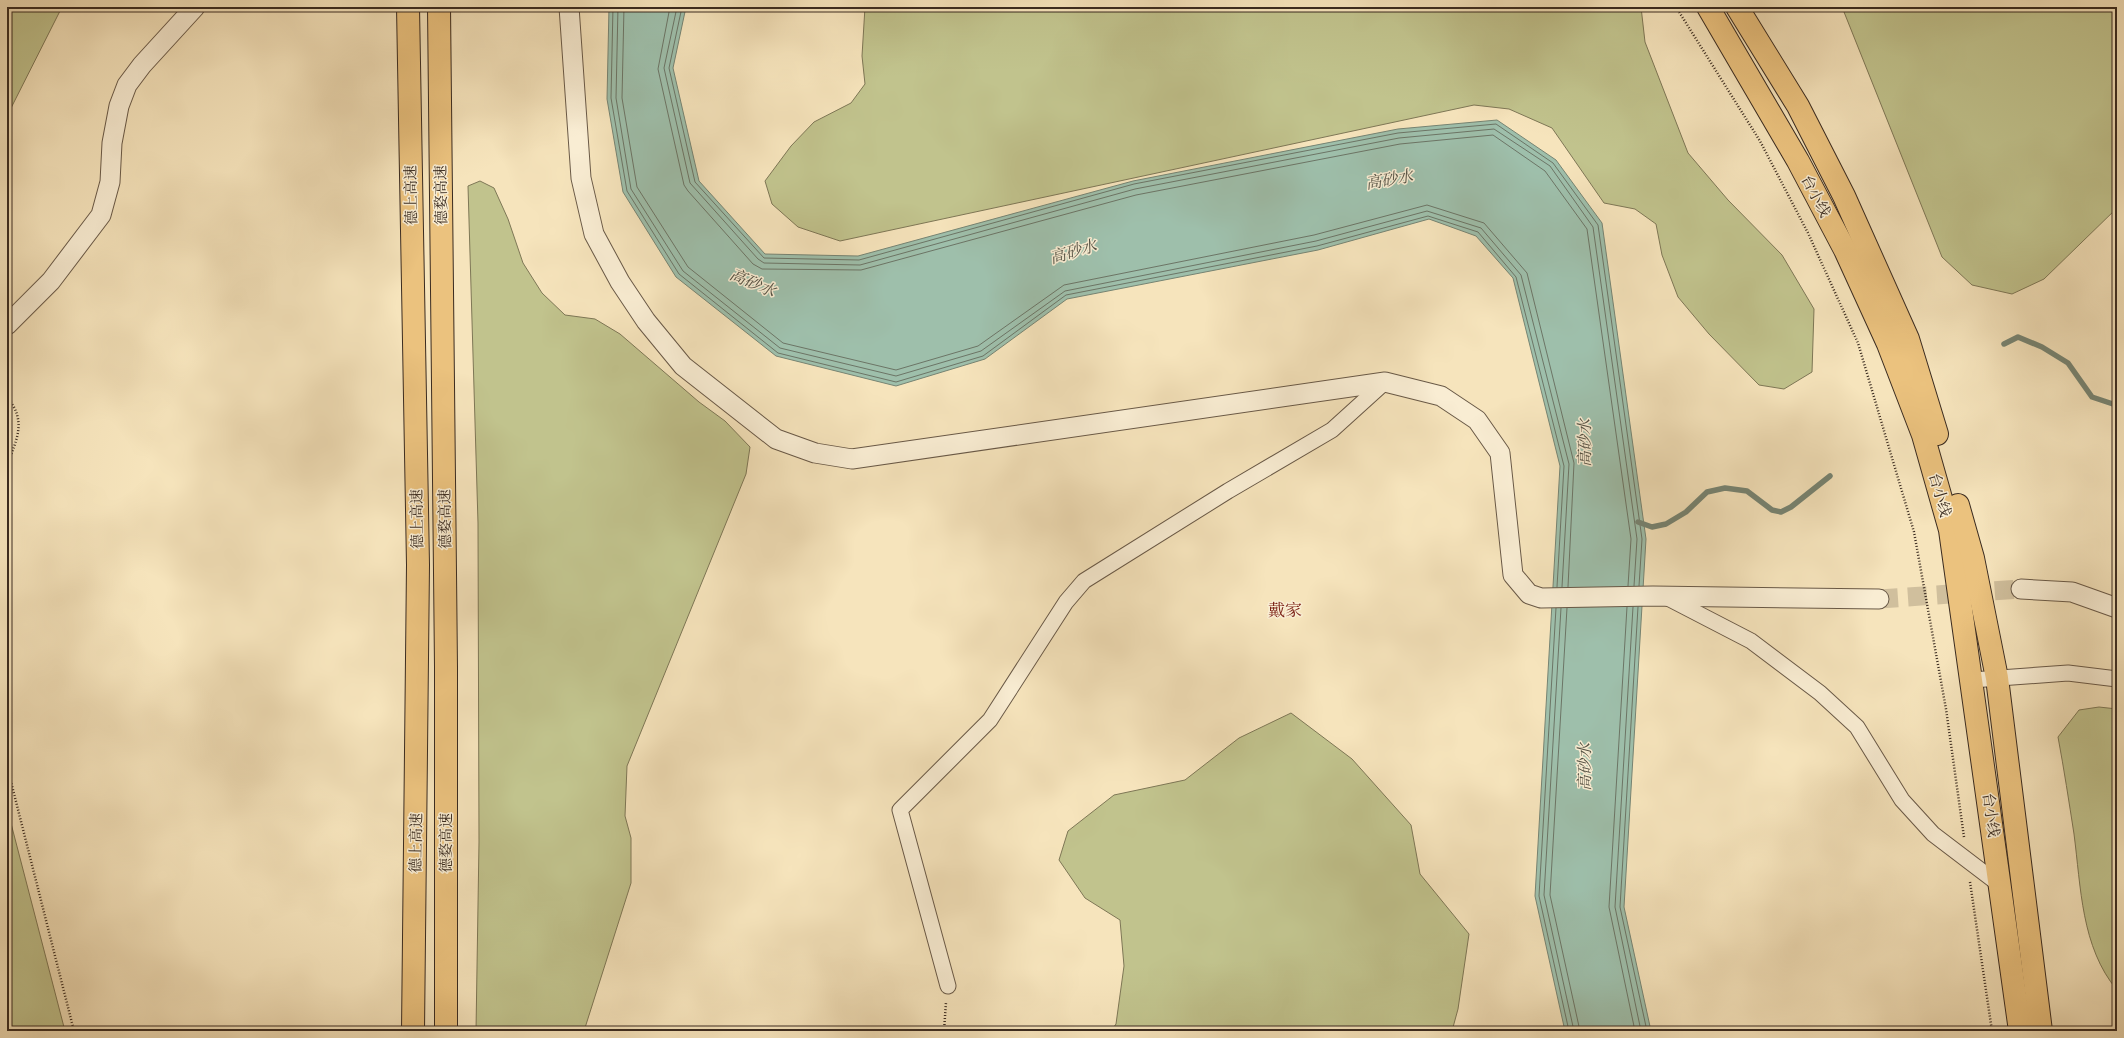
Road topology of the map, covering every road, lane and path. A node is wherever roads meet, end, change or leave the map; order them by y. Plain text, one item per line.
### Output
1 (195, 7) edge
2 (408, 7) edge
3 (439, 7) edge
4 (569, 7) edge
5 (1676, 7) edge
6 (1708, 7) edge
7 (1736, 7) edge
8 (7, 324) edge
9 (1385, 382) junction
10 (7, 397) edge
11 (7, 465) edge
12 (2021, 589) tunnel mouth
13 (1660, 596) junction
14 (1878, 600) tunnel mouth
15 (2117, 608) edge
16 (1997, 678) junction
17 (2117, 679) edge
18 (1972, 680) junction
19 (7, 766) edge
20 (1967, 860) junction
21 (2000, 885) junction
22 (948, 986) joint
23 (74, 1031) edge
24 (413, 1031) edge
25 (446, 1031) edge
26 (944, 1031) edge
27 (1992, 1031) edge
28 (2020, 1031) edge
29 (2041, 1031) edge

1 - 8 street
2 - 24 highway, 德上高速
3 - 25 highway, 德婺高速
4 - 9 street
5 - 20 path
6 - 18 highway, 台小线
7 - 16 highway, 台小线
9 - 13 street
9 - 22 street
10 - 11 path
12 - 15 street
13 - 14 street
13 - 20 street
16 - 17 street
16 - 18 street
16 - 29 highway, 台小线
18 - 21 highway, 台小线
19 - 23 path
20 - 21 street
20 - 27 path
21 - 28 highway, 台小线
22 - 26 path

